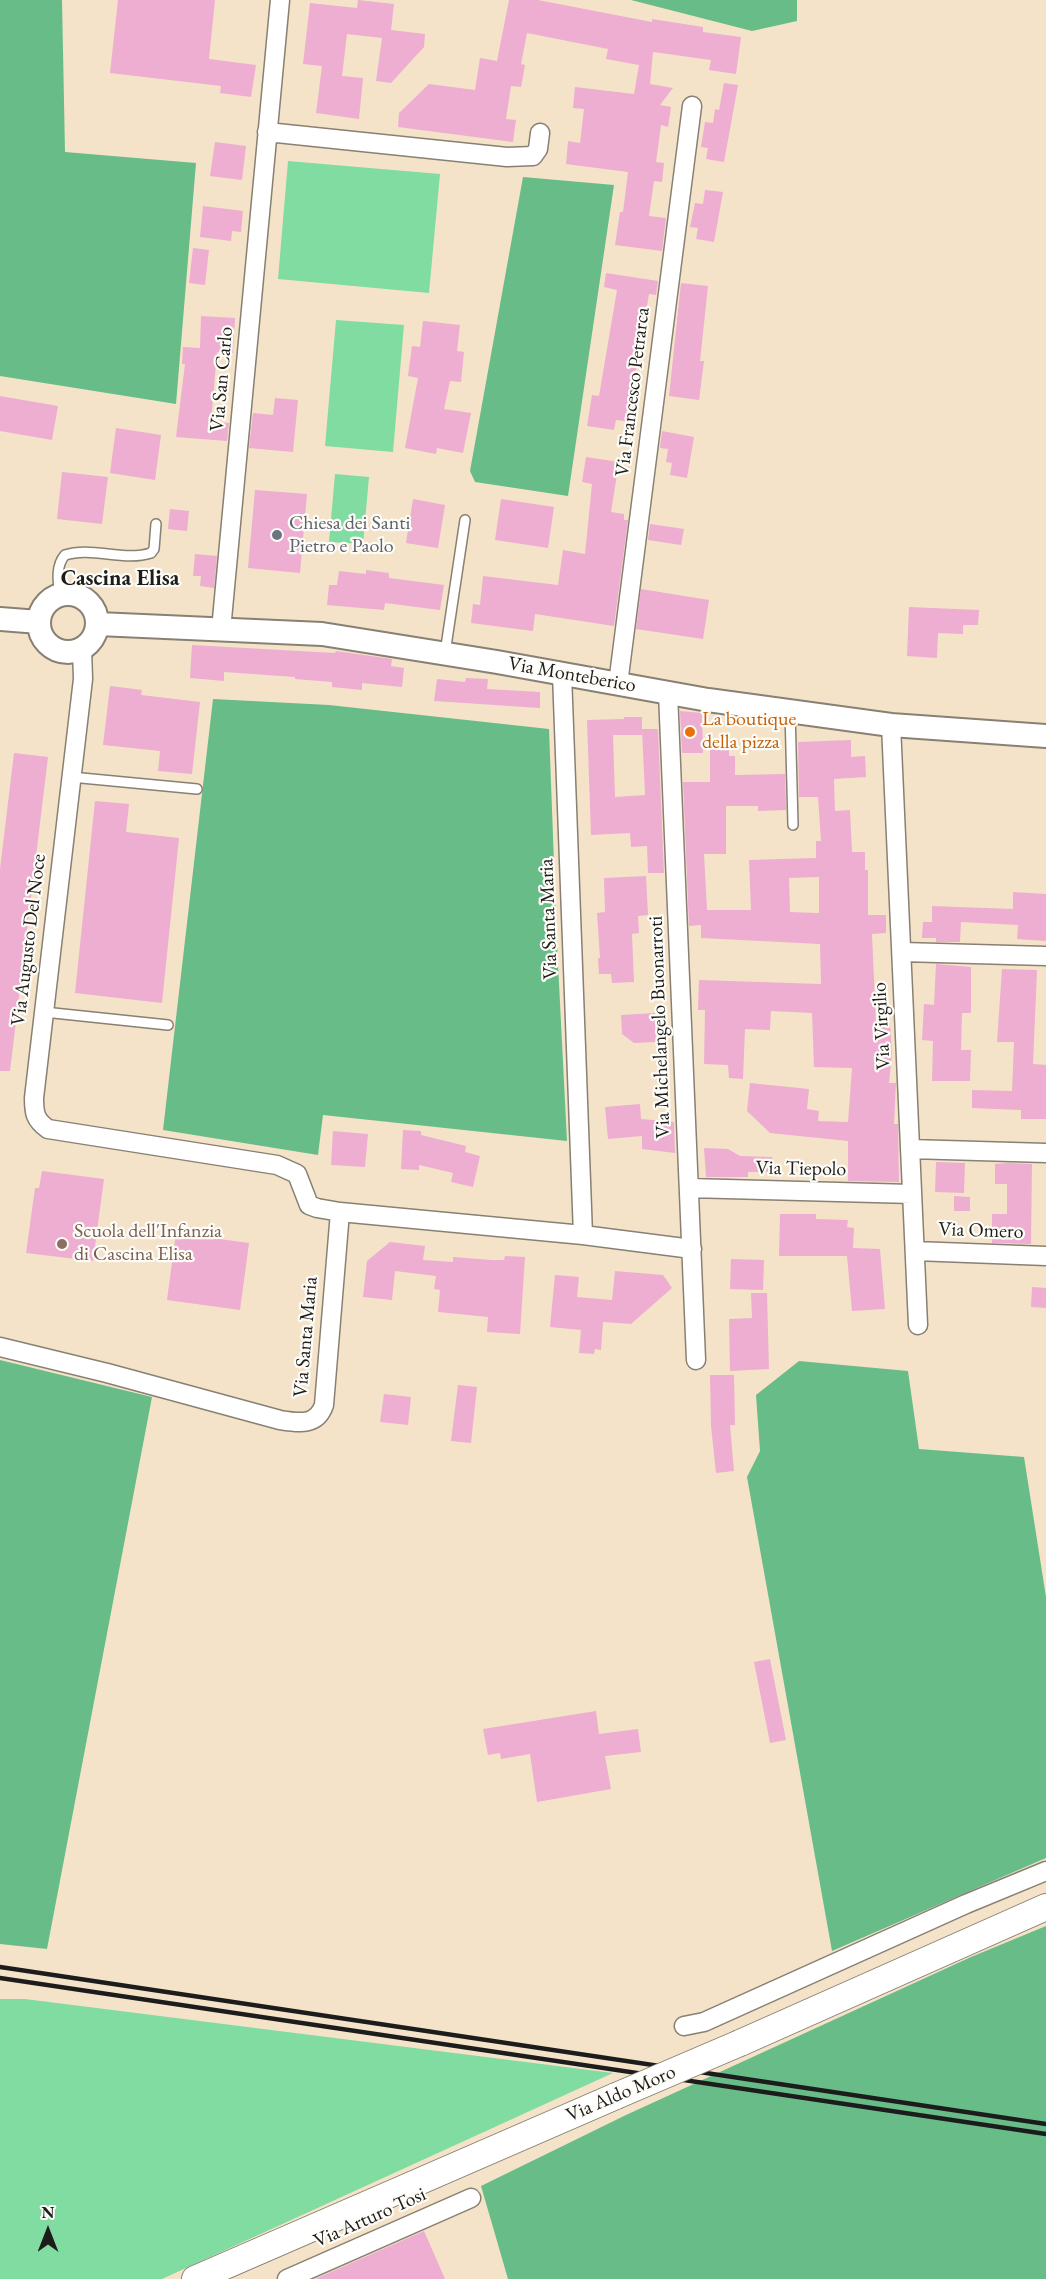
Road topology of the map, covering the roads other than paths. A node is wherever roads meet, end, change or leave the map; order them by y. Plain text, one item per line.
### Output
1 (280, 0) edge
2 (692, 106) dead end
3 (267, 132) junction
4 (540, 133) dead end
5 (465, 519) dead end
6 (156, 524) dead end
7 (61, 595) junction
8 (0, 619) edge
9 (39, 622) junction
10 (98, 624) junction
11 (221, 630) junction
12 (82, 648) junction
13 (445, 653) junction
14 (562, 674) junction
15 (618, 684) junction
16 (668, 693) junction
17 (790, 711) junction
18 (891, 725) junction
19 (1046, 736) edge
20 (71, 777) junction
21 (197, 789) dead end
22 (794, 825) dead end
23 (902, 952) junction
24 (1046, 956) edge
25 (44, 1012) junction
26 (168, 1025) dead end
27 (910, 1149) junction
28 (1046, 1153) edge
29 (689, 1188) junction
30 (912, 1194) junction
31 (340, 1212) junction
32 (583, 1235) junction
33 (692, 1248) junction
34 (915, 1251) junction
35 (1046, 1256) edge
36 (918, 1325) dead end
37 (0, 1347) edge
38 (696, 1360) dead end
39 (1046, 1870) edge
40 (1046, 1907) edge
41 (684, 2026) dead end
42 (471, 2198) dead end
43 (195, 2279) edge
44 (287, 2279) edge

1 - 3 street, Via San Carlo
2 - 15 street, Via Francesco Petrarca
3 - 4 street
3 - 11 street, Via San Carlo
5 - 13 lane
6 - 7 lane
7 - 9 street
7 - 10 street
8 - 9 street
9 - 12 street
10 - 11 street, Via Monteberico
10 - 12 street
11 - 13 street, Via Monteberico
12 - 20 street, Via Augusto Del Noce
13 - 14 street, Via Monteberico
14 - 15 street, Via Monteberico
14 - 32 street, Via Santa Maria
15 - 16 street, Via Monteberico
16 - 17 street, Via Monteberico
16 - 29 street, Via Michelangelo Buonarroti
17 - 18 street, Via Monteberico
17 - 22 lane
18 - 19 street, Via Monteberico
18 - 23 street, Via Virgilio
20 - 21 lane
20 - 25 street, Via Augusto Del Noce
23 - 24 street
23 - 27 street, Via Virgilio
25 - 26 lane
25 - 31 street, Via Augusto Del Noce
27 - 28 street
27 - 30 street, Via Virgilio
29 - 30 street, Via Tiepolo
29 - 33 street, Via Michelangelo Buonarroti
30 - 34 street, Via Virgilio
31 - 32 street
31 - 37 street, Via Santa Maria
32 - 33 street
33 - 38 street, Via Michelangelo Buonarroti
34 - 35 street, Via Omero
34 - 36 street, Via Virgilio
39 - 41 street
40 - 43 main road, Via Aldo Moro, bridge
42 - 44 street, Via Arturo Tosi

